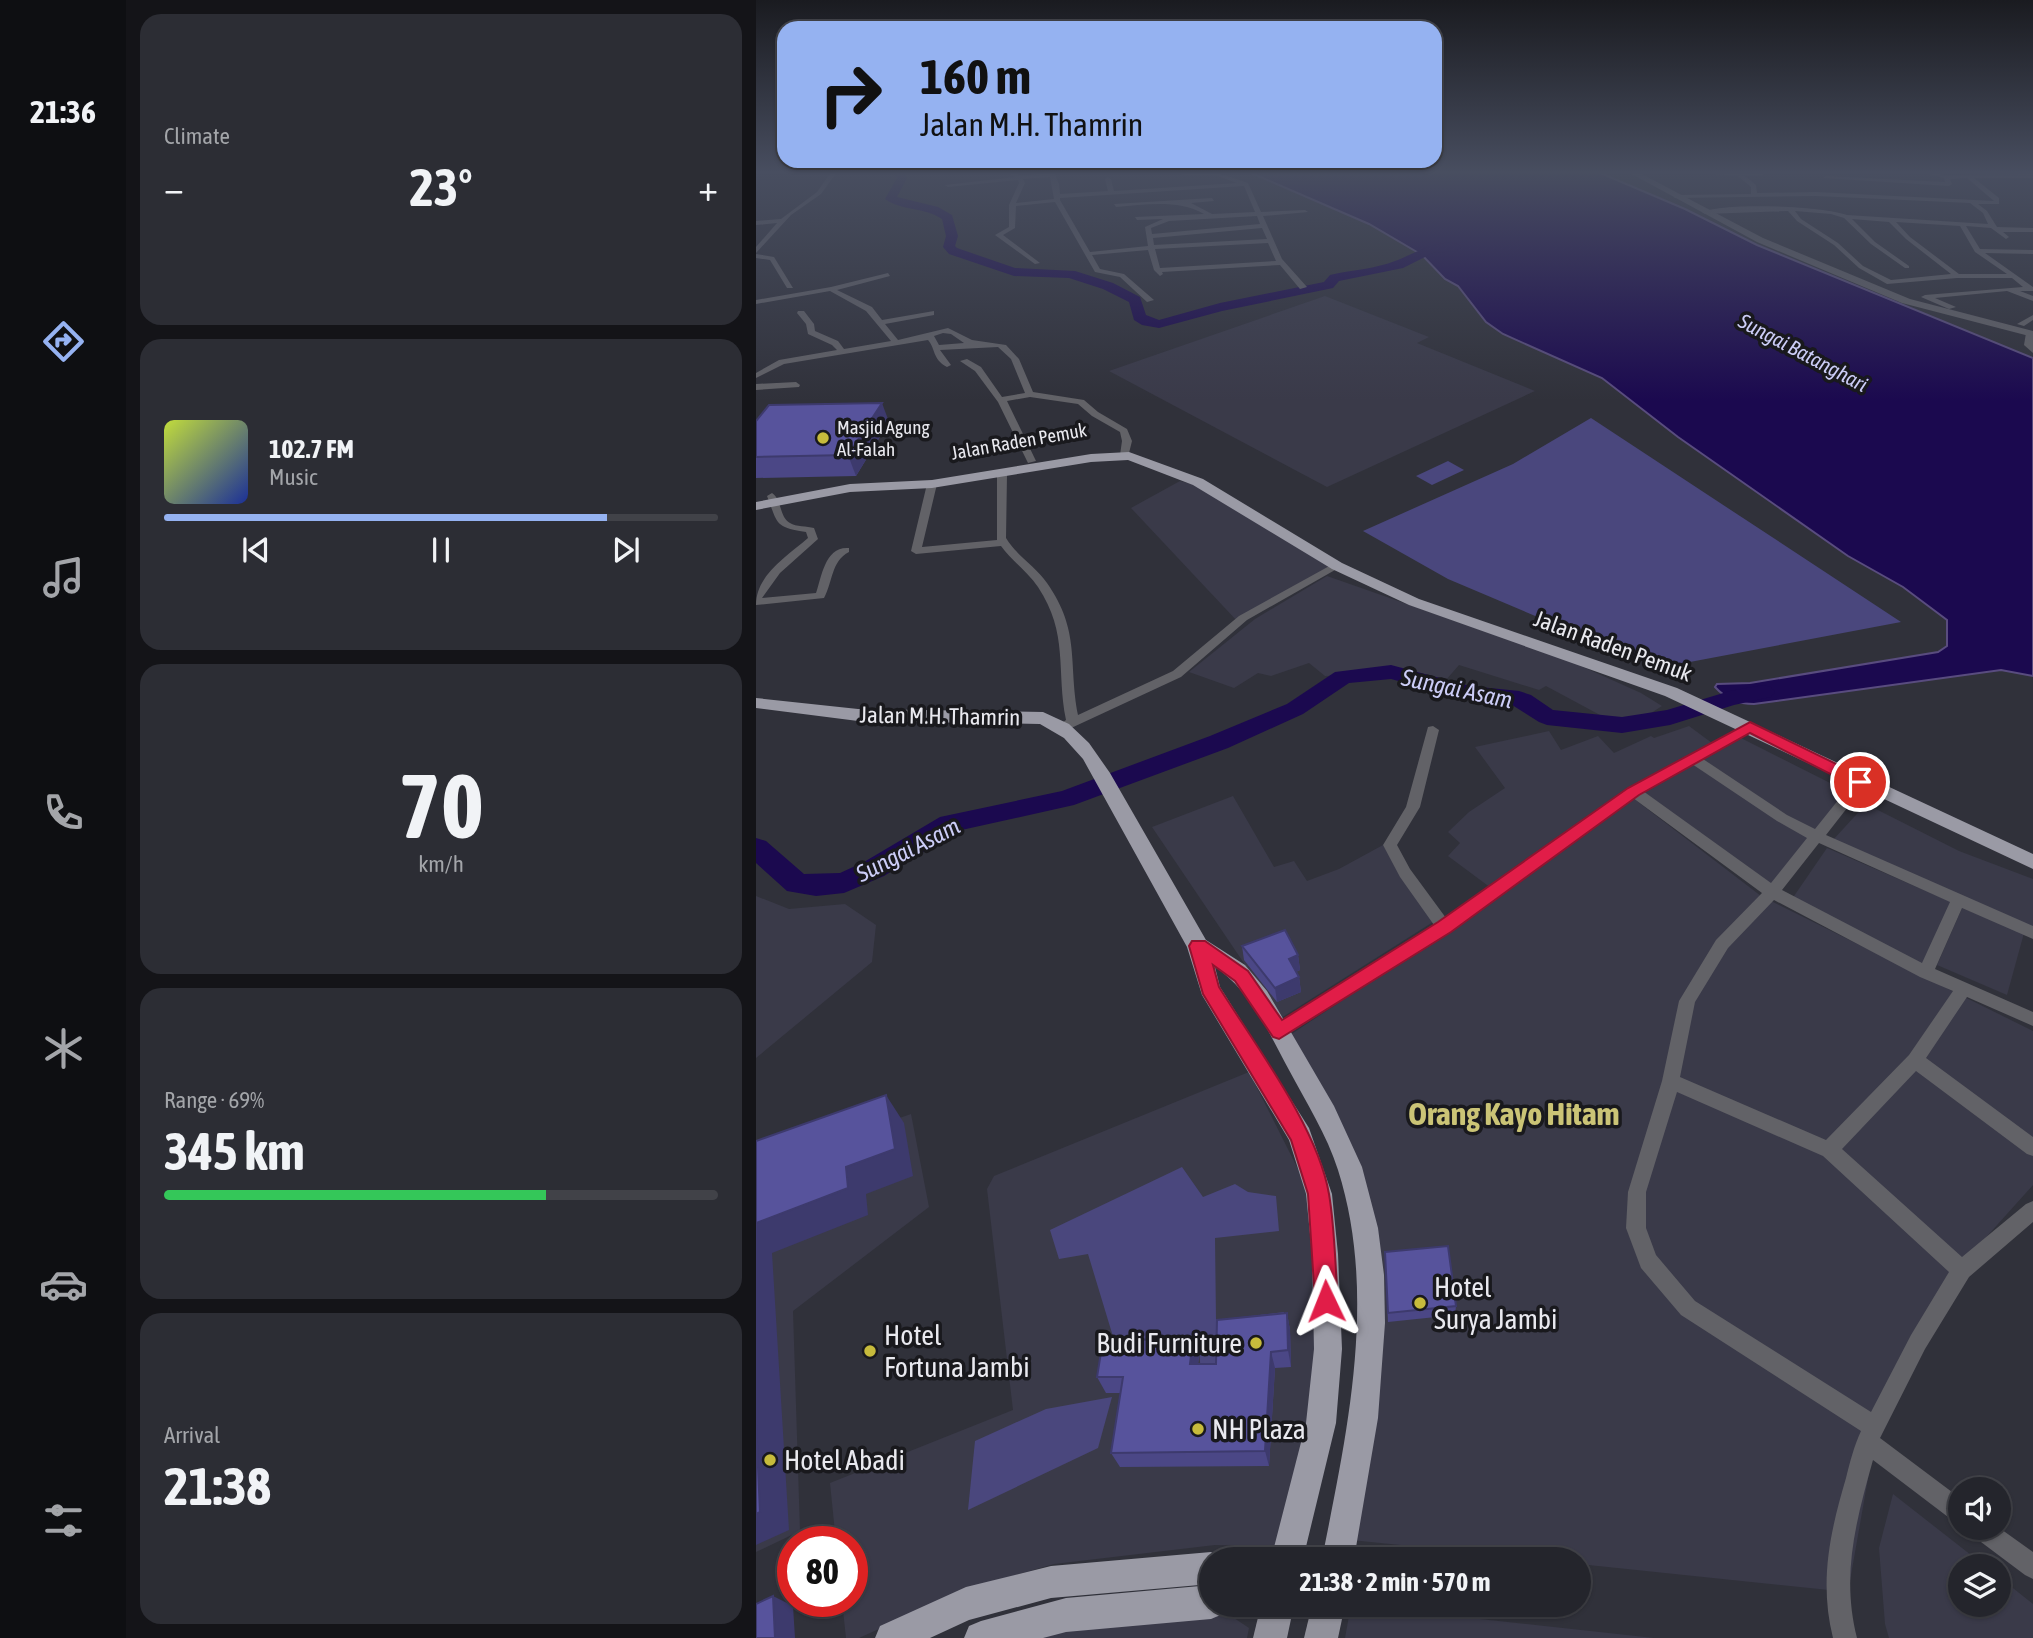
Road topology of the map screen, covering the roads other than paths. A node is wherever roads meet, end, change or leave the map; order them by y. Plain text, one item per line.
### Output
1 (1017, 248) edge
2 (1085, 248) edge
3 (1140, 248) edge
4 (1153, 248) edge
5 (1275, 248) edge
6 (1781, 248) edge
7 (1841, 248) edge
8 (1881, 248) edge
9 (1921, 248) edge
10 (1977, 250) joint
11 (2033, 252) edge
12 (756, 253) edge
13 (1088, 254) junction
14 (1281, 262) junction
15 (1037, 263) dead end
16 (1907, 267) dead end
17 (888, 275) dead end
18 (1957, 276) junction
19 (2014, 276) junction
20 (790, 286) dead end
21 (1303, 287) dead end
22 (2031, 288) edge
23 (831, 289) junction
24 (2008, 289) junction
25 (2033, 299) edge
26 (1150, 300) dead end
27 (756, 302) edge
28 (1952, 307) dead end
29 (801, 313) dead end
30 (931, 313) dead end
31 (2033, 317) edge
32 (914, 323) dead end
33 (2021, 324) dead end
34 (884, 325) junction
35 (2031, 333) edge
36 (925, 338) junction
37 (896, 342) junction
38 (975, 344) junction
39 (935, 348) junction
40 (841, 351) junction
41 (2033, 351) edge
42 (964, 360) dead end
43 (947, 366) dead end
44 (756, 376) edge
45 (796, 385) dead end
46 (756, 387) edge
47 (1068, 393) dead end
48 (1030, 394) junction
49 (1002, 400) junction
50 (1081, 402) junction
51 (1126, 451) junction
52 (1031, 461) junction
53 (1002, 474) junction
54 (932, 484) junction
55 (756, 499) edge
56 (772, 499) junction
57 (756, 506) edge
58 (1003, 543) junction
59 (845, 550) dead end
60 (1337, 565) junction
61 (756, 600) edge
62 (756, 703) edge
63 (1068, 724) junction
64 (1746, 725) junction
65 (1433, 730) dead end
66 (1694, 759) junction
67 (1860, 782) junction
68 (1633, 792) junction
69 (1816, 836) junction
70 (2027, 857) edge
71 (1772, 892) junction
72 (1958, 901) junction
73 (1444, 927) junction
74 (2033, 933) edge
75 (1198, 946) junction
76 (1926, 972) junction
77 (1963, 990) junction
78 (2033, 1019) edge
79 (1279, 1031) junction
80 (1915, 1060) junction
81 (1671, 1081) junction
82 (2033, 1148) edge
83 (1829, 1150) junction
84 (2032, 1212) edge
85 (1962, 1270) junction
86 (1870, 1434) junction
87 (1948, 1502) edge
88 (1997, 1540) edge
89 (1290, 1547) edge
90 (1340, 1547) edge
91 (2033, 1567) edge
92 (1199, 1569) edge
93 (1199, 1603) edge
94 (1275, 1617) edge
95 (1326, 1617) edge
96 (892, 1638) edge
97 (981, 1638) edge
98 (1270, 1638) edge
99 (1321, 1638) edge
100 (1845, 1638) edge

1 - 15 street
2 - 13 street
3 - 13 street
4 - 14 street
5 - 14 street
6 - 35 street
7 - 18 street
8 - 16 street
9 - 18 street
10 - 11 street
10 - 19 street
12 - 20 street
13 - 26 street
14 - 21 street
17 - 23 street
18 - 19 street
19 - 22 street
22 - 24 street
23 - 27 street
23 - 34 street
24 - 25 street
24 - 28 street
29 - 40 street
30 - 34 street
31 - 33 street
32 - 34 street
34 - 37 street
35 - 41 street
36 - 37 street
36 - 38 street
36 - 39 street
37 - 40 street
38 - 39 street
38 - 48 street
39 - 43 street
40 - 44 street
42 - 49 street
45 - 46 street
47 - 50 street
48 - 49 street
48 - 50 street
49 - 52 street
50 - 51 street
51 - 52 highway, Jalan Raden Pemuk
51 - 53 highway, Jalan Raden Pemuk
51 - 60 highway, Jalan Raden Pemuk
52 - 56 highway, Jalan Raden Pemuk
53 - 54 highway, Jalan Raden Pemuk
53 - 58 street
54 - 56 highway, Jalan Raden Pemuk
54 - 58 street
55 - 56 highway, Jalan Raden Pemuk
56 - 57 highway, Jalan Raden Pemuk
56 - 61 street
58 - 63 street
59 - 61 street
60 - 63 street
60 - 64 highway, Jalan Raden Pemuk
62 - 63 highway, Jalan M.H. Thamrin
63 - 75 highway
64 - 66 street
64 - 67 highway, Jalan Raden Pemuk
65 - 73 street
66 - 68 street
66 - 69 street
67 - 69 street
67 - 70 highway, Jalan Raden Pemuk
68 - 71 street
68 - 73 street
69 - 71 street
69 - 72 street
71 - 76 street
71 - 81 street
72 - 74 street
72 - 76 street
73 - 79 street
75 - 79 highway
75 - 89 highway
76 - 77 street
77 - 78 street
77 - 80 street
79 - 90 highway
80 - 82 street
80 - 83 street
81 - 83 street
81 - 86 street
83 - 85 street
84 - 85 street
85 - 86 street
86 - 87 street
86 - 100 street
88 - 91 street
92 - 96 highway
93 - 97 highway
94 - 98 main road
95 - 99 main road

